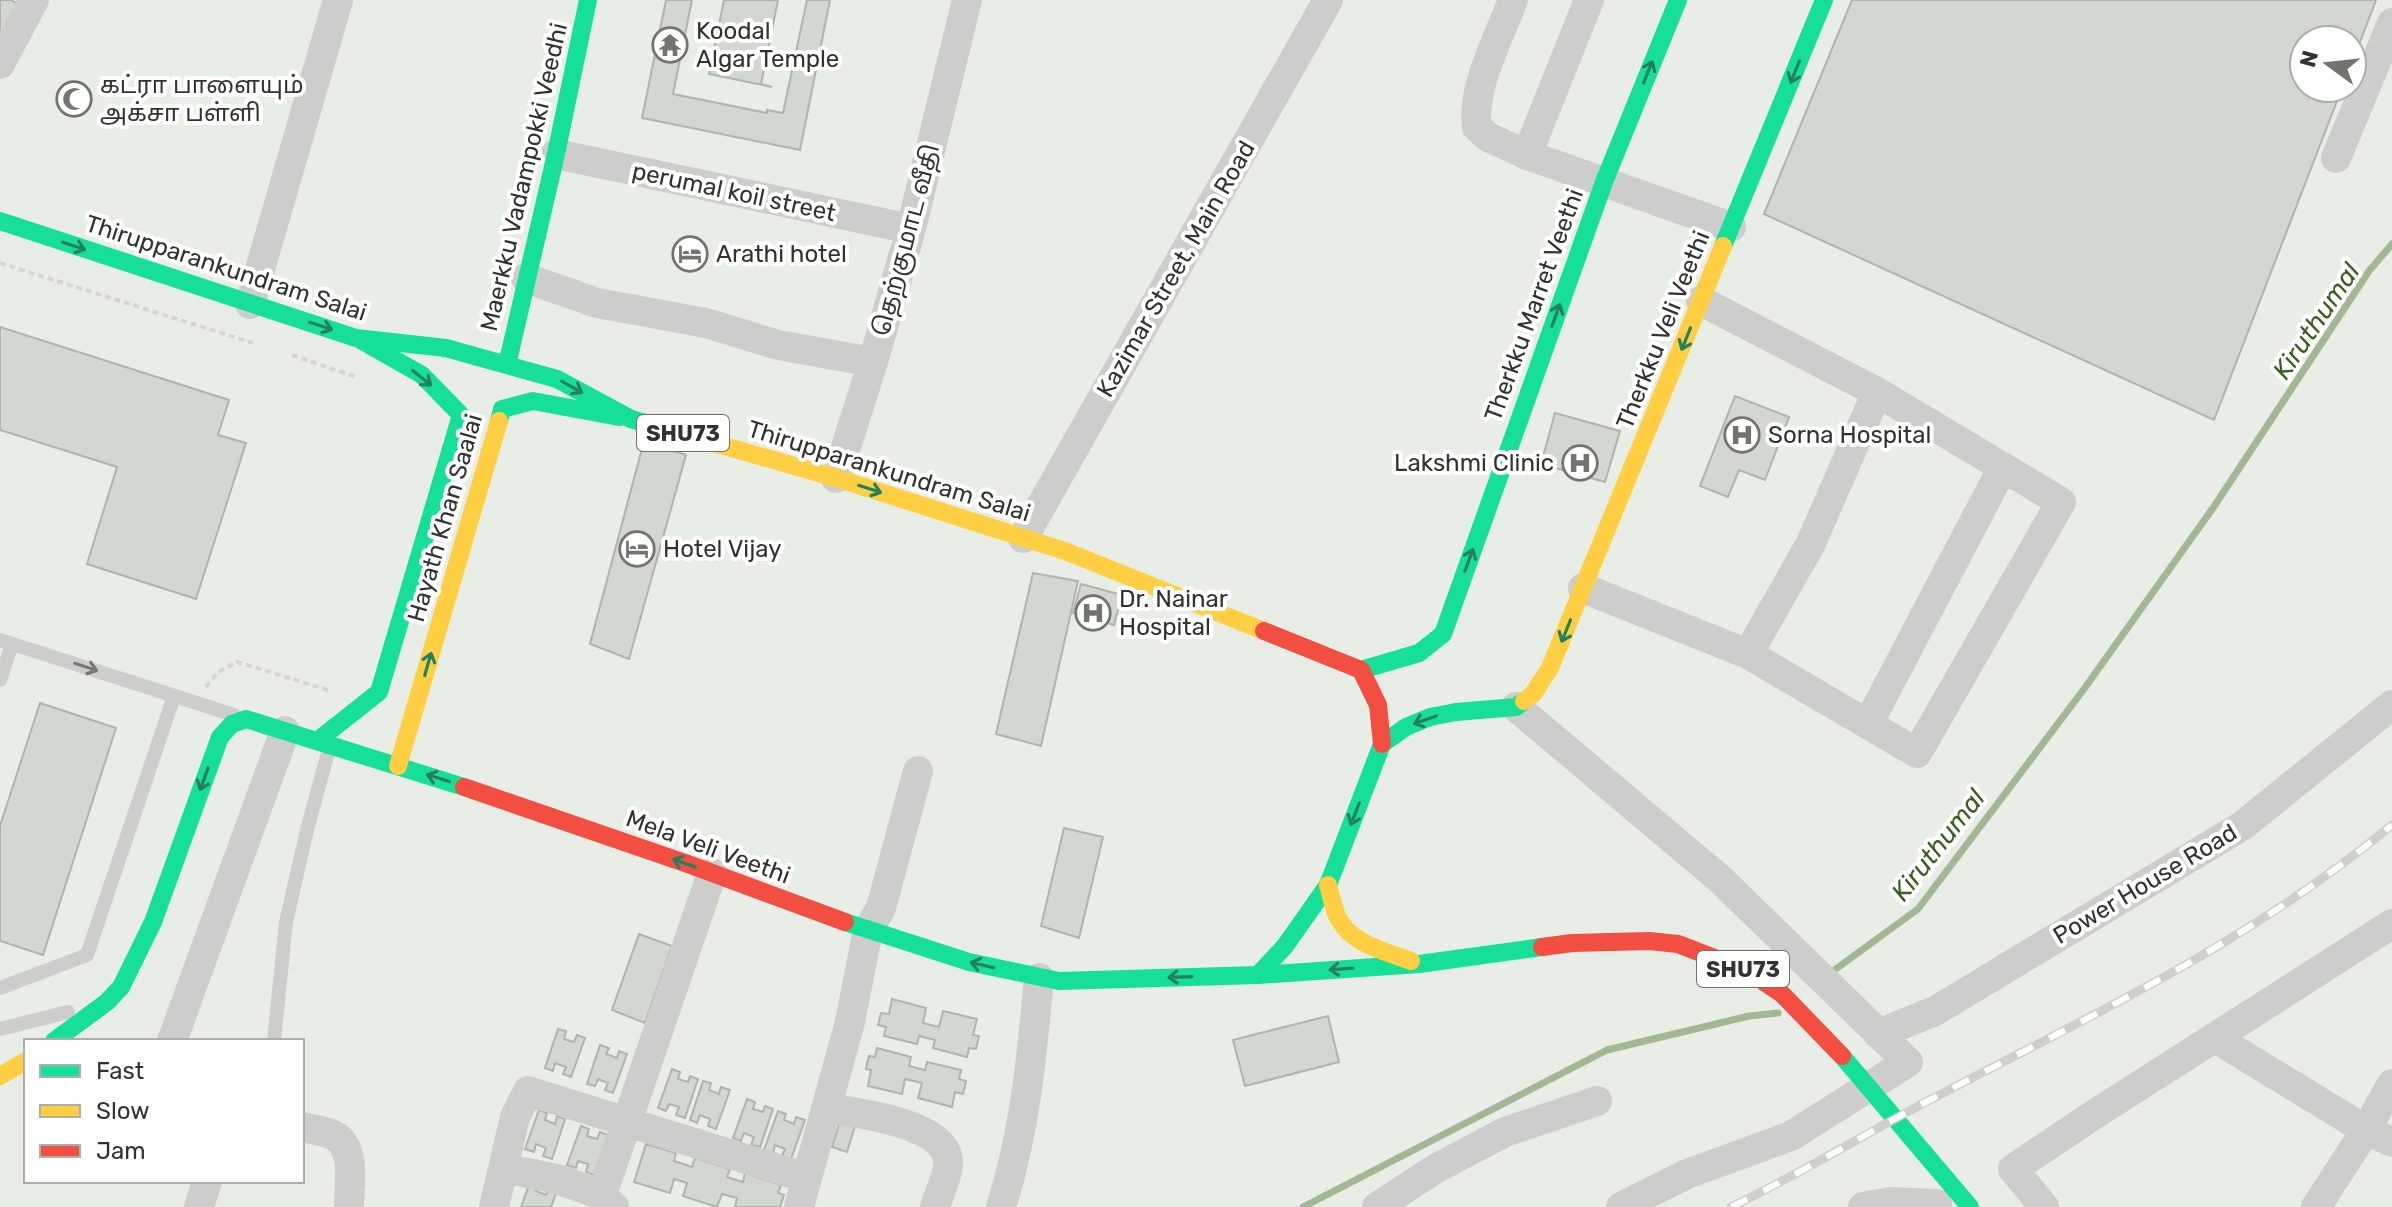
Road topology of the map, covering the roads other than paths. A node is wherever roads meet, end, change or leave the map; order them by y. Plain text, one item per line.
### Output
1 (34, 0) edge
2 (338, 0) edge
3 (588, 0) edge
4 (967, 0) edge
5 (1328, 0) edge
6 (1513, 0) edge
7 (1589, 0) edge
8 (1678, 0) edge
9 (1824, 0) edge
10 (2392, 23) edge
11 (0, 64) edge
12 (556, 154) junction
13 (1527, 155) junction
14 (2336, 158) dead end
15 (1604, 182) junction
16 (0, 221) edge
17 (1731, 227) junction
18 (911, 229) junction
19 (526, 278) junction
20 (1701, 301) junction
21 (250, 304) junction
22 (356, 338) junction
23 (873, 362) junction
24 (507, 365) junction
25 (1877, 392) junction
26 (631, 419) junction
27 (2003, 467) junction
28 (836, 478) junction
29 (1023, 538) junction
30 (1583, 588) junction
31 (1443, 634) junction
32 (6, 642) edge
33 (1748, 654) junction
34 (1439, 663) dead end
35 (1361, 670) junction
36 (0, 680) edge
37 (174, 696) junction
38 (1459, 696) dead end
39 (2392, 705) edge
40 (1516, 707) junction
41 (1473, 710) junction
42 (246, 719) junction
43 (1868, 724) junction
44 (285, 731) junction
45 (324, 743) junction
46 (1382, 744) junction
47 (398, 766) junction
48 (918, 771) dead end
49 (712, 873) junction
50 (1328, 885) junction
51 (868, 930) junction
52 (2384, 938) edge
53 (1419, 964) junction
54 (1258, 975) junction
55 (1039, 978) junction
56 (0, 988) edge
57 (107, 1002) junction
58 (0, 1029) edge
59 (1878, 1034) junction
60 (2215, 1038) junction
61 (57, 1039) edge
62 (173, 1039) edge
63 (274, 1039) edge
64 (24, 1062) edge
65 (0, 1076) edge
66 (2392, 1084) edge
67 (1597, 1101) dead end
68 (826, 1108) junction
69 (627, 1122) junction
70 (304, 1128) edge
71 (2379, 1136) edge
72 (503, 1168) junction
73 (206, 1183) edge
74 (803, 1193) edge
75 (608, 1201) edge
76 (199, 1207) edge
77 (349, 1207) edge
78 (494, 1207) edge
79 (935, 1207) edge
80 (1001, 1207) edge
81 (1377, 1207) edge
82 (1621, 1207) edge
83 (1863, 1207) edge
84 (1937, 1207) edge
85 (1970, 1207) edge
86 (2044, 1207) edge
87 (2316, 1207) edge

1 - 11 street
2 - 21 street
3 - 12 main road, Maerkku Vadampokki Veedhi
4 - 18 street, தெற்குமாட வீதி
5 - 29 street, Kazimar Street, Main Road
6 - 13 street
7 - 13 street
15 -> 8 main road, Therkku Marret Veethi
9 -> 17 main road, Therkku Veli Veethi
10 - 14 street
12 - 18 street, perumal koil street
12 - 19 main road, Maerkku Vadampokki Veedhi
13 - 15 street
15 - 17 street
31 -> 15 main road, Therkku Marret Veethi
16 -> 21 main road, Thirupparankundram Salai / SHU73
17 - 20 main road, Therkku Veli Veethi
18 - 23 street, தெற்குமாட வீதி
19 - 23 street
19 - 24 main road, Maerkku Vadampokki Veedhi
20 - 25 street
20 -> 30 main road, Therkku Veli Veethi
21 -> 22 main road, Thirupparankundram Salai / SHU73
22 - 24 main road, Thirupparankundram Salai / SHU73
22 -> 45 main road, Hayath Khan Saalai
23 - 28 street, தெற்குமாட வீதி
24 -> 26 main road, Thirupparankundram Salai / SHU73
25 - 27 street
25 - 33 street
26 - 28 main road, Thirupparankundram Salai / SHU73
47 -> 26 main road, Hayath Khan Saalai
27 - 43 street
27 - 43 street
28 -> 29 main road, Thirupparankundram Salai / SHU73
29 - 35 main road, Thirupparankundram Salai / SHU73
30 - 33 street
30 -> 40 main road, Therkku Veli Veethi
31 - 34 main road, Therkku Marret Veethi
31 - 35 main road
32 - 36 lane
32 -> 37 lane, Mela Veli Veethi
33 - 43 street
35 - 46 main road
37 - 42 lane, Mela Veli Veethi
37 - 56 lane
38 - 41 main road
39 - 59 street, Power House Road
40 - 41 main road
40 - 59 street
41 -> 46 main road
42 - 44 main road, Mela Veli Veethi
42 -> 57 main road
44 - 45 main road, Mela Veli Veethi
44 - 62 street
45 - 47 main road, Mela Veli Veethi
45 - 63 lane
46 -> 50 main road
49 -> 47 main road, Mela Veli Veethi
48 - 51 street
49 - 51 main road, Mela Veli Veethi
49 - 69 street
50 - 53 main road, SHU73
50 - 54 main road
55 -> 51 main road, Mela Veli Veethi
51 - 68 street
52 - 60 street
53 -> 54 main road, Mela Veli Veethi
53 - 85 main road, SHU73
54 -> 55 main road, Mela Veli Veethi
55 - 80 street
57 - 58 lane
57 - 61 main road
59 - 82 street
60 - 71 street
60 - 86 street
64 - 65 main road
66 - 71 street
67 - 81 street
68 - 74 street
68 - 79 street
69 - 72 street
69 - 74 street
69 - 75 street
70 - 77 street
71 - 87 street
72 - 75 street
72 - 78 street
73 - 76 street
83 - 84 street

